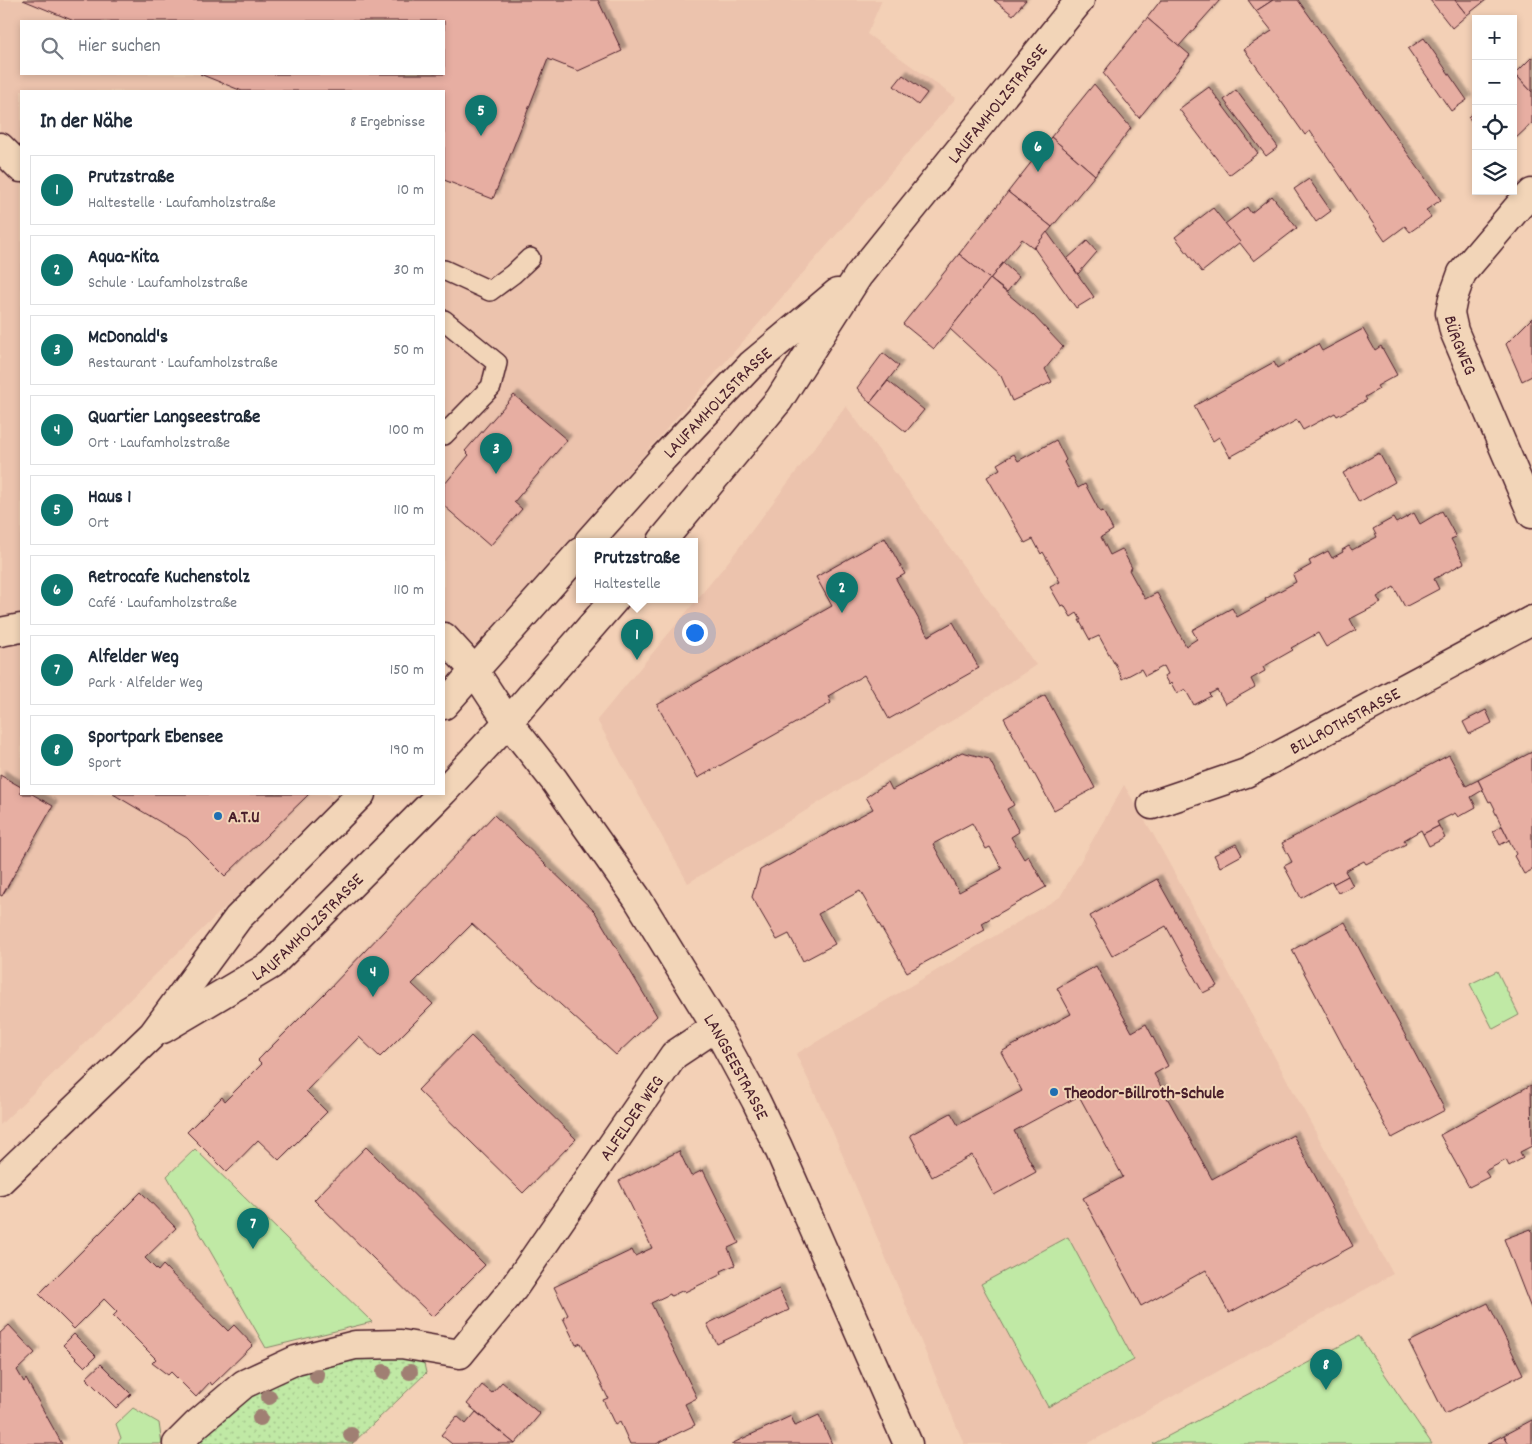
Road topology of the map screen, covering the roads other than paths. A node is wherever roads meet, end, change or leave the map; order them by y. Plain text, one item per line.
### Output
1 (1080, 0) edge
2 (0, 147) edge
3 (20, 167) edge
4 (1532, 193) edge
5 (530, 258) dead end
6 (445, 270) edge
7 (858, 276) junction
8 (445, 321) edge
9 (445, 434) edge
10 (1532, 514) edge
11 (592, 538) edge
12 (664, 538) edge
13 (576, 556) edge
14 (612, 603) edge
15 (1532, 620) edge
16 (20, 628) edge
17 (0, 632) edge
18 (445, 638) edge
19 (474, 670) junction
20 (445, 704) edge
21 (508, 722) junction
22 (445, 790) edge
23 (359, 795) edge
24 (440, 795) edge
25 (1152, 805) dead end
26 (716, 1027) junction
27 (153, 1034) junction
28 (0, 1181) edge
29 (178, 1444) edge
30 (908, 1444) edge

1 - 7 street, LAUFAMHOLZSTRASSE
2 - 3 street
4 - 10 street, BÜRGWEG
5 - 6 lane
7 - 11 street, LAUFAMHOLZSTRASSE
7 - 12 street, LAUFAMHOLZSTRASSE
8 - 9 lane
13 - 19 street
14 - 21 street
15 - 25 street, BILLROTHSTRASSE
16 - 17 street
18 - 19 street, LANGSEESTRASSE
19 - 20 street
19 - 21 street, LANGSEESTRASSE
21 - 22 street
21 - 26 street, LANGSEESTRASSE
23 - 27 street, LAUFAMHOLZSTRASSE
24 - 27 street, LAUFAMHOLZSTRASSE
26 - 29 street, ALFELDER WEG
26 - 30 street, LANGSEESTRASSE
27 - 28 street, LAUFAMHOLZSTRASSE

